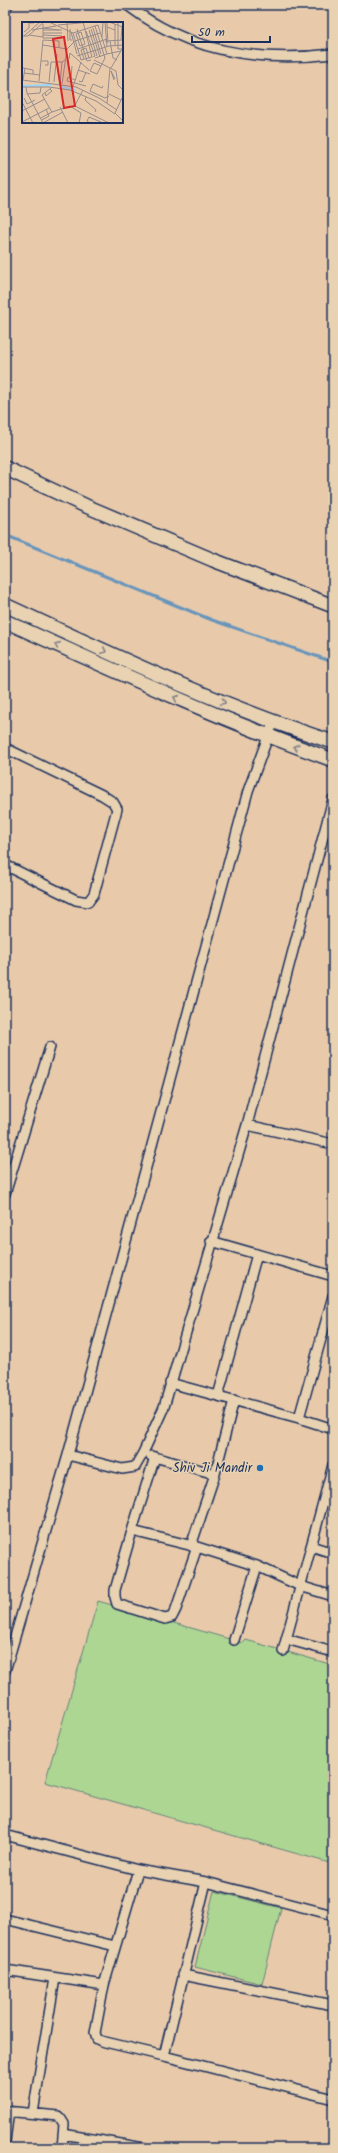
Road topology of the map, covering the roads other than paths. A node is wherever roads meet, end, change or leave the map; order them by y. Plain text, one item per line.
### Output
1 (8, 5) edge
2 (127, 5) edge
3 (5, 9) edge
4 (333, 54) edge
5 (5, 468) edge
6 (5, 605) edge
7 (333, 606) edge
8 (5, 621) edge
9 (273, 723) junction
10 (268, 737) junction
11 (333, 742) edge
12 (5, 748) edge
13 (333, 760) edge
14 (333, 799) edge
15 (5, 865) edge
16 (50, 1047) dead end
17 (247, 1125) junction
18 (333, 1144) edge
19 (5, 1194) edge
20 (211, 1241) junction
21 (256, 1254) junction
22 (333, 1276) edge
23 (333, 1296) edge
24 (170, 1383) junction
25 (218, 1396) junction
26 (234, 1400) junction
27 (299, 1418) junction
28 (333, 1429) edge
29 (143, 1453) junction
30 (68, 1455) junction
31 (155, 1457) junction
32 (333, 1465) edge
33 (215, 1474) junction
34 (330, 1492) edge
35 (132, 1531) junction
36 (311, 1546) junction
37 (194, 1547) junction
38 (333, 1553) edge
39 (256, 1566) junction
40 (300, 1586) junction
41 (333, 1596) edge
42 (286, 1639) junction
43 (234, 1640) dead end
44 (283, 1651) dead end
45 (333, 1652) edge
46 (5, 1672) edge
47 (5, 1835) edge
48 (138, 1870) junction
49 (206, 1882) junction
50 (333, 1916) edge
51 (5, 1920) edge
52 (115, 1946) junction
53 (5, 1970) edge
54 (183, 1975) junction
55 (55, 1978) junction
56 (104, 1985) junction
57 (333, 2005) edge
58 (164, 2056) junction
59 (333, 2099) edge
60 (7, 2111) edge
61 (34, 2113) junction
62 (63, 2134) junction
63 (5, 2140) edge
64 (62, 2148) edge
65 (144, 2148) edge

1 - 3 street
2 - 4 street
5 - 7 main road
6 -> 9 main road
10 -> 8 main road
9 - 10 street
9 - 11 main road
13 -> 10 main road
10 - 30 street
12 - 15 street
14 - 17 street
16 - 19 street
17 - 18 street
17 - 20 street
20 - 21 street
20 - 24 street
21 - 22 street
21 - 25 street
23 - 27 street
24 - 25 street
24 - 29 street
25 - 26 street
26 - 27 street
26 - 33 street
27 - 28 street
29 - 30 street
29 - 31 street
30 - 46 street
31 - 33 street
31 - 35 street
32 - 34 street
33 - 37 street
34 - 36 street
35 - 37 street
35 - 37 street
36 - 38 street
36 - 40 street
37 - 39 street
39 - 40 street
39 - 43 street
40 - 41 street
40 - 42 street
42 - 44 street
42 - 45 street
47 - 48 street
48 - 49 street
48 - 52 street
49 - 50 street
49 - 54 street
51 - 52 street
52 - 56 street
53 - 55 street
54 - 57 street
54 - 58 street
55 - 56 street
55 - 61 street
56 - 58 street
58 - 59 street
60 - 61 street
60 - 63 street
61 - 62 street
62 - 64 street
62 - 65 street

